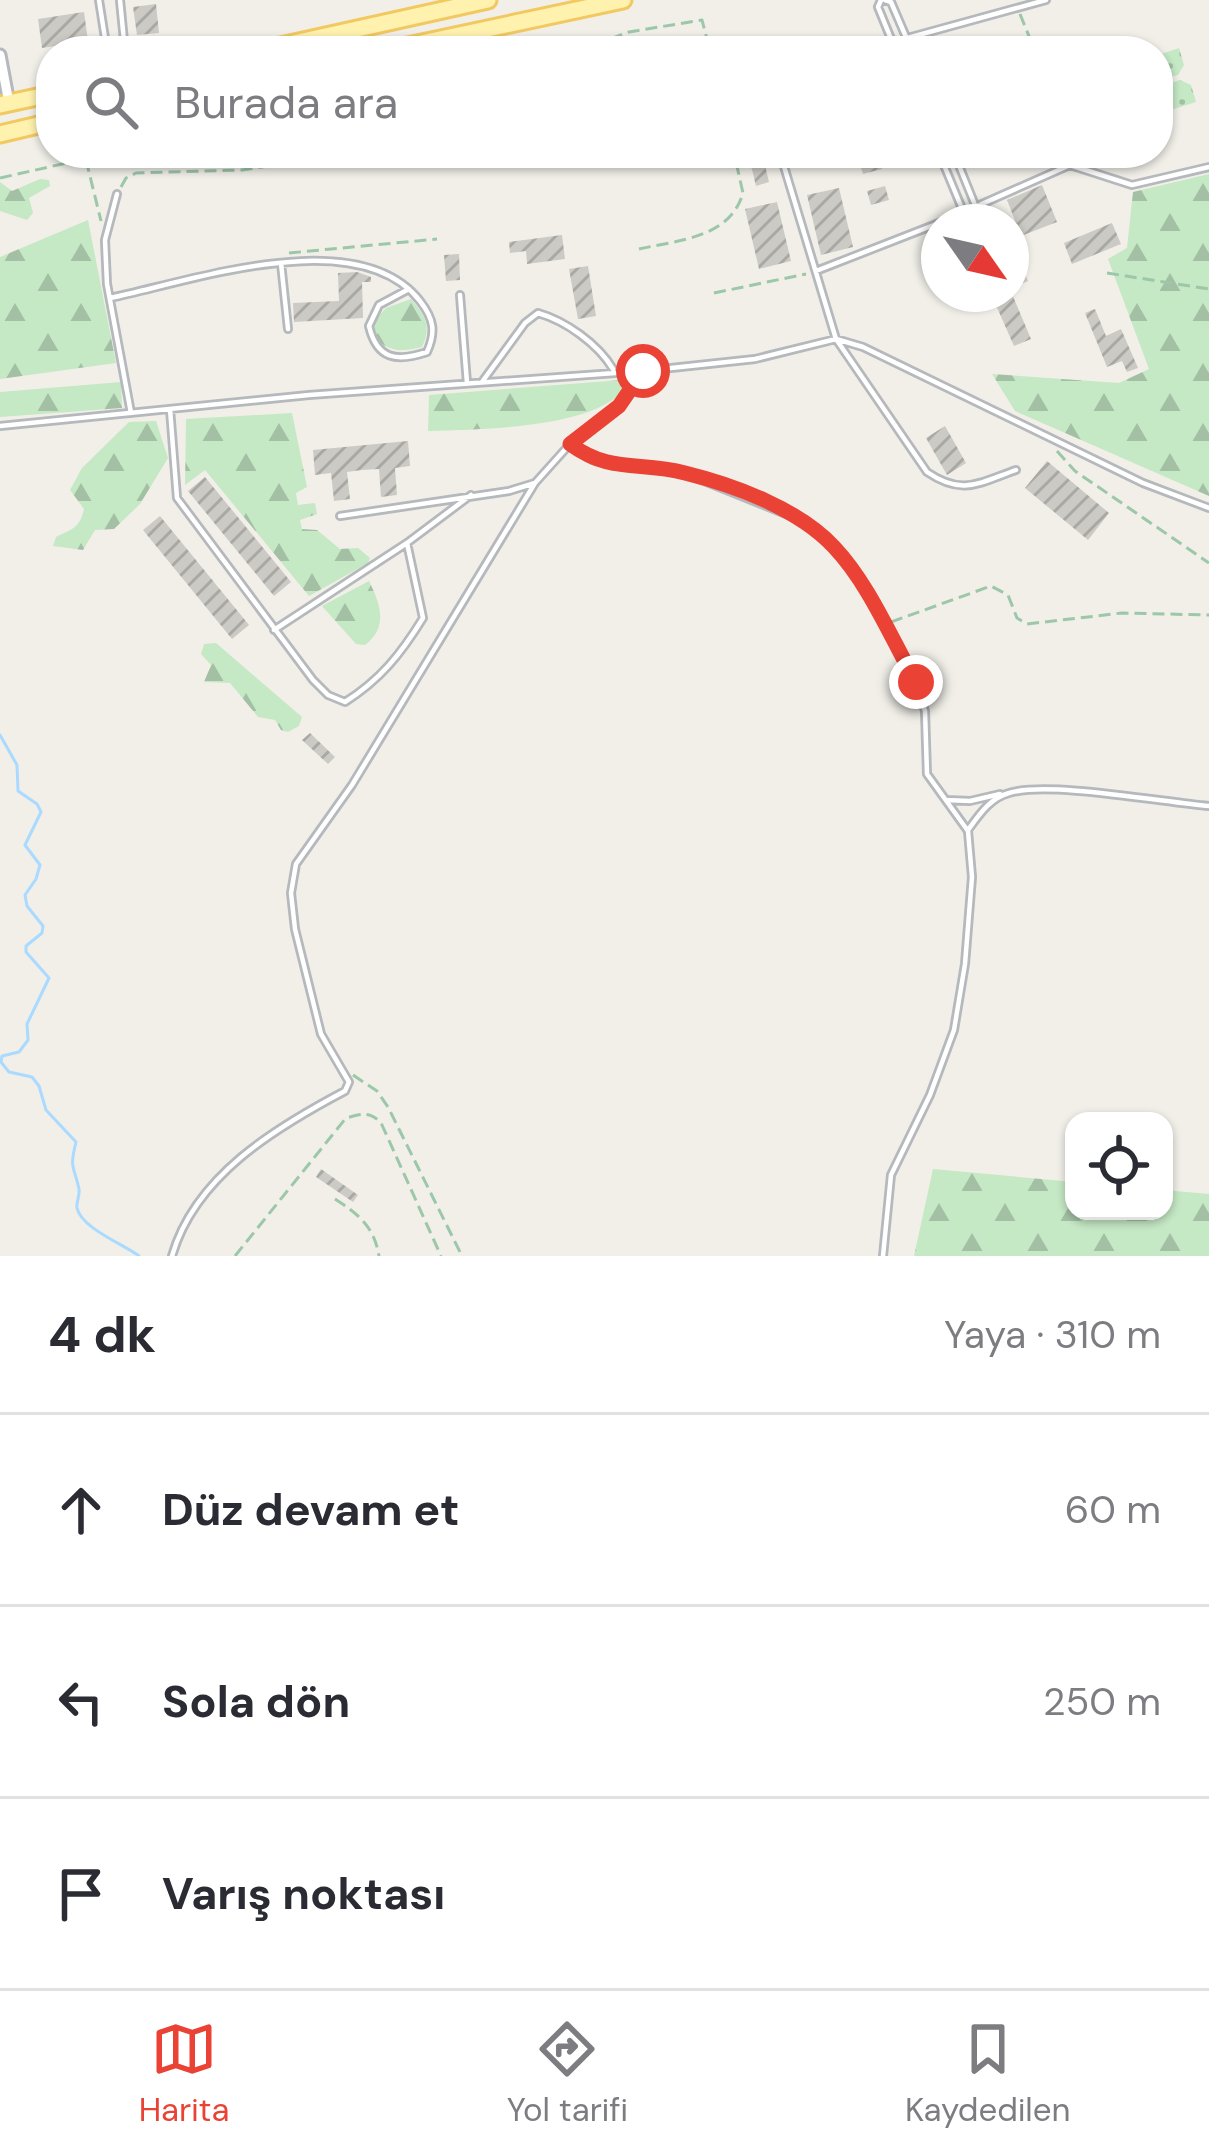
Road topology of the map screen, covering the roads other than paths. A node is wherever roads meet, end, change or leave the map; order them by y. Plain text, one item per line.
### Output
1 (99, 0) edge
2 (120, 0) edge
3 (488, 0) edge
4 (623, 0) edge
5 (883, 0) edge
6 (1046, 0) edge
7 (417, 8) edge
8 (105, 36) edge
9 (124, 36) edge
10 (313, 36) edge
11 (454, 36) edge
12 (890, 36) edge
13 (906, 36) edge
14 (914, 36) edge
15 (0, 56) edge
16 (36, 97) edge
17 (4, 104) edge
18 (36, 126) edge
19 (0, 134) edge
20 (1209, 167) edge
21 (784, 168) edge
22 (945, 168) edge
23 (960, 168) edge
24 (1063, 168) edge
25 (1079, 168) edge
26 (117, 194) road end
27 (960, 204) edge
28 (975, 204) edge
29 (977, 204) edge
30 (921, 230) edge
31 (281, 263) junction
32 (814, 272) junction
33 (409, 289) junction
34 (460, 295) dead end
35 (110, 298) junction
36 (288, 329) dead end
37 (836, 339) junction
38 (643, 371) junction
39 (614, 372) junction
40 (482, 382) junction
41 (466, 383) junction
42 (170, 409) junction
43 (131, 412) junction
44 (0, 425) edge
45 (570, 444) junction
46 (1016, 470) dead end
47 (535, 483) junction
48 (471, 495) junction
49 (1209, 508) edge
50 (340, 516) dead end
51 (407, 543) junction
52 (274, 630) junction
53 (1006, 793) junction
54 (945, 800) junction
55 (1209, 806) edge
56 (968, 830) junction
57 (172, 1256) edge
58 (883, 1256) edge

1 - 8 lane
2 - 9 lane
3 - 7 main road
4 - 11 main road
5 - 12 lane
5 - 13 lane
6 - 14 lane
7 - 10 main road
15 - 17 street
16 - 17 main road
18 - 19 main road
20 - 25 lane
21 - 32 lane
22 - 27 lane
23 - 28 lane
24 - 29 lane
26 - 35 lane
30 - 32 lane
31 - 33 lane
31 - 35 lane
31 - 36 lane
32 - 37 lane
33 - 33 lane
34 - 41 lane
35 - 43 lane
37 - 38 lane
37 - 46 lane
37 - 49 lane
38 - 39 lane
38 - 45 lane
39 - 40 lane
39 - 40 lane
40 - 41 lane
41 - 42 lane
42 - 43 lane
42 - 52 lane
43 - 44 lane
45 - 47 lane
45 - 54 lane
47 - 48 lane
47 - 57 lane
48 - 50 lane
48 - 51 lane
51 - 52 lane
51 - 52 lane
53 - 54 lane
53 - 55 lane
53 - 56 lane
54 - 56 lane
56 - 58 lane

